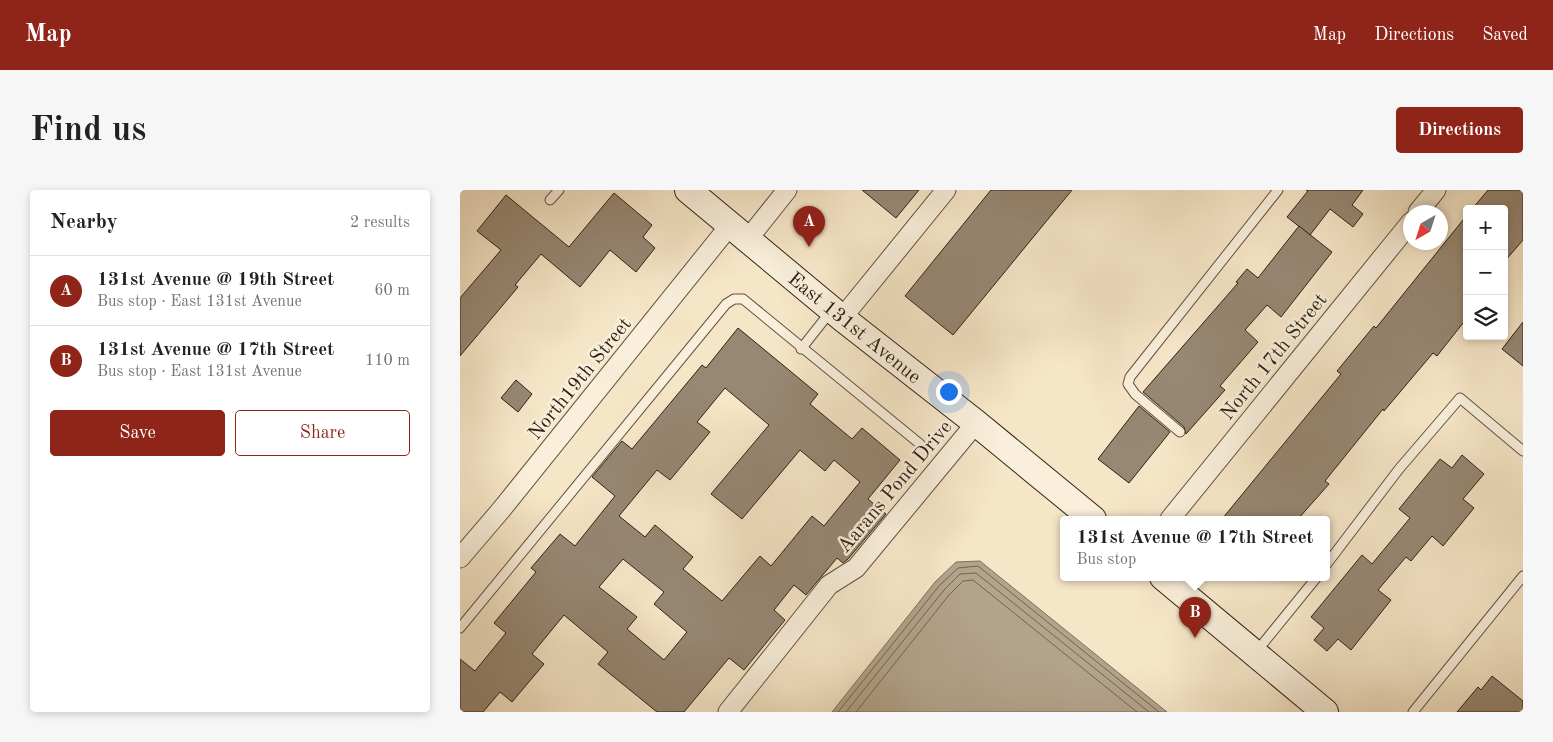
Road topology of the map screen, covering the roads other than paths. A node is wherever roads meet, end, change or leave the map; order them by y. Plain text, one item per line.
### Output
1 (559, 190) edge
2 (688, 190) edge
3 (787, 190) edge
4 (946, 190) edge
5 (1278, 190) edge
6 (1436, 190) edge
7 (550, 200) dead end
8 (1424, 205) edge
9 (739, 231) junction
10 (1403, 231) edge
11 (837, 314) junction
12 (802, 348) junction
13 (976, 422) junction
14 (1180, 432) dead end
15 (920, 444) dead end
16 (1523, 451) edge
17 (1089, 516) edge
18 (1172, 516) edge
19 (460, 558) edge
20 (1330, 560) edge
21 (1523, 576) edge
22 (1168, 581) edge
23 (1313, 581) edge
24 (460, 628) edge
25 (1255, 653) junction
26 (728, 712) edge
27 (1325, 712) edge
28 (1413, 712) edge

1 - 7 lane
2 - 9 street, East 131st Avenue
3 - 9 street, North19th Street
4 - 11 street
5 - 14 lane
6 - 8 street
9 - 11 street, East 131st Avenue
9 - 19 street, North19th Street
10 - 18 street, North 17th Street
11 - 12 lane
11 - 13 street, East 131st Avenue
12 - 15 lane
12 - 24 lane
13 - 17 street, East 131st Avenue
13 - 26 street, Aarans Pond Drive
16 - 20 lane
21 - 28 lane
22 - 25 street
23 - 25 lane
25 - 27 street

